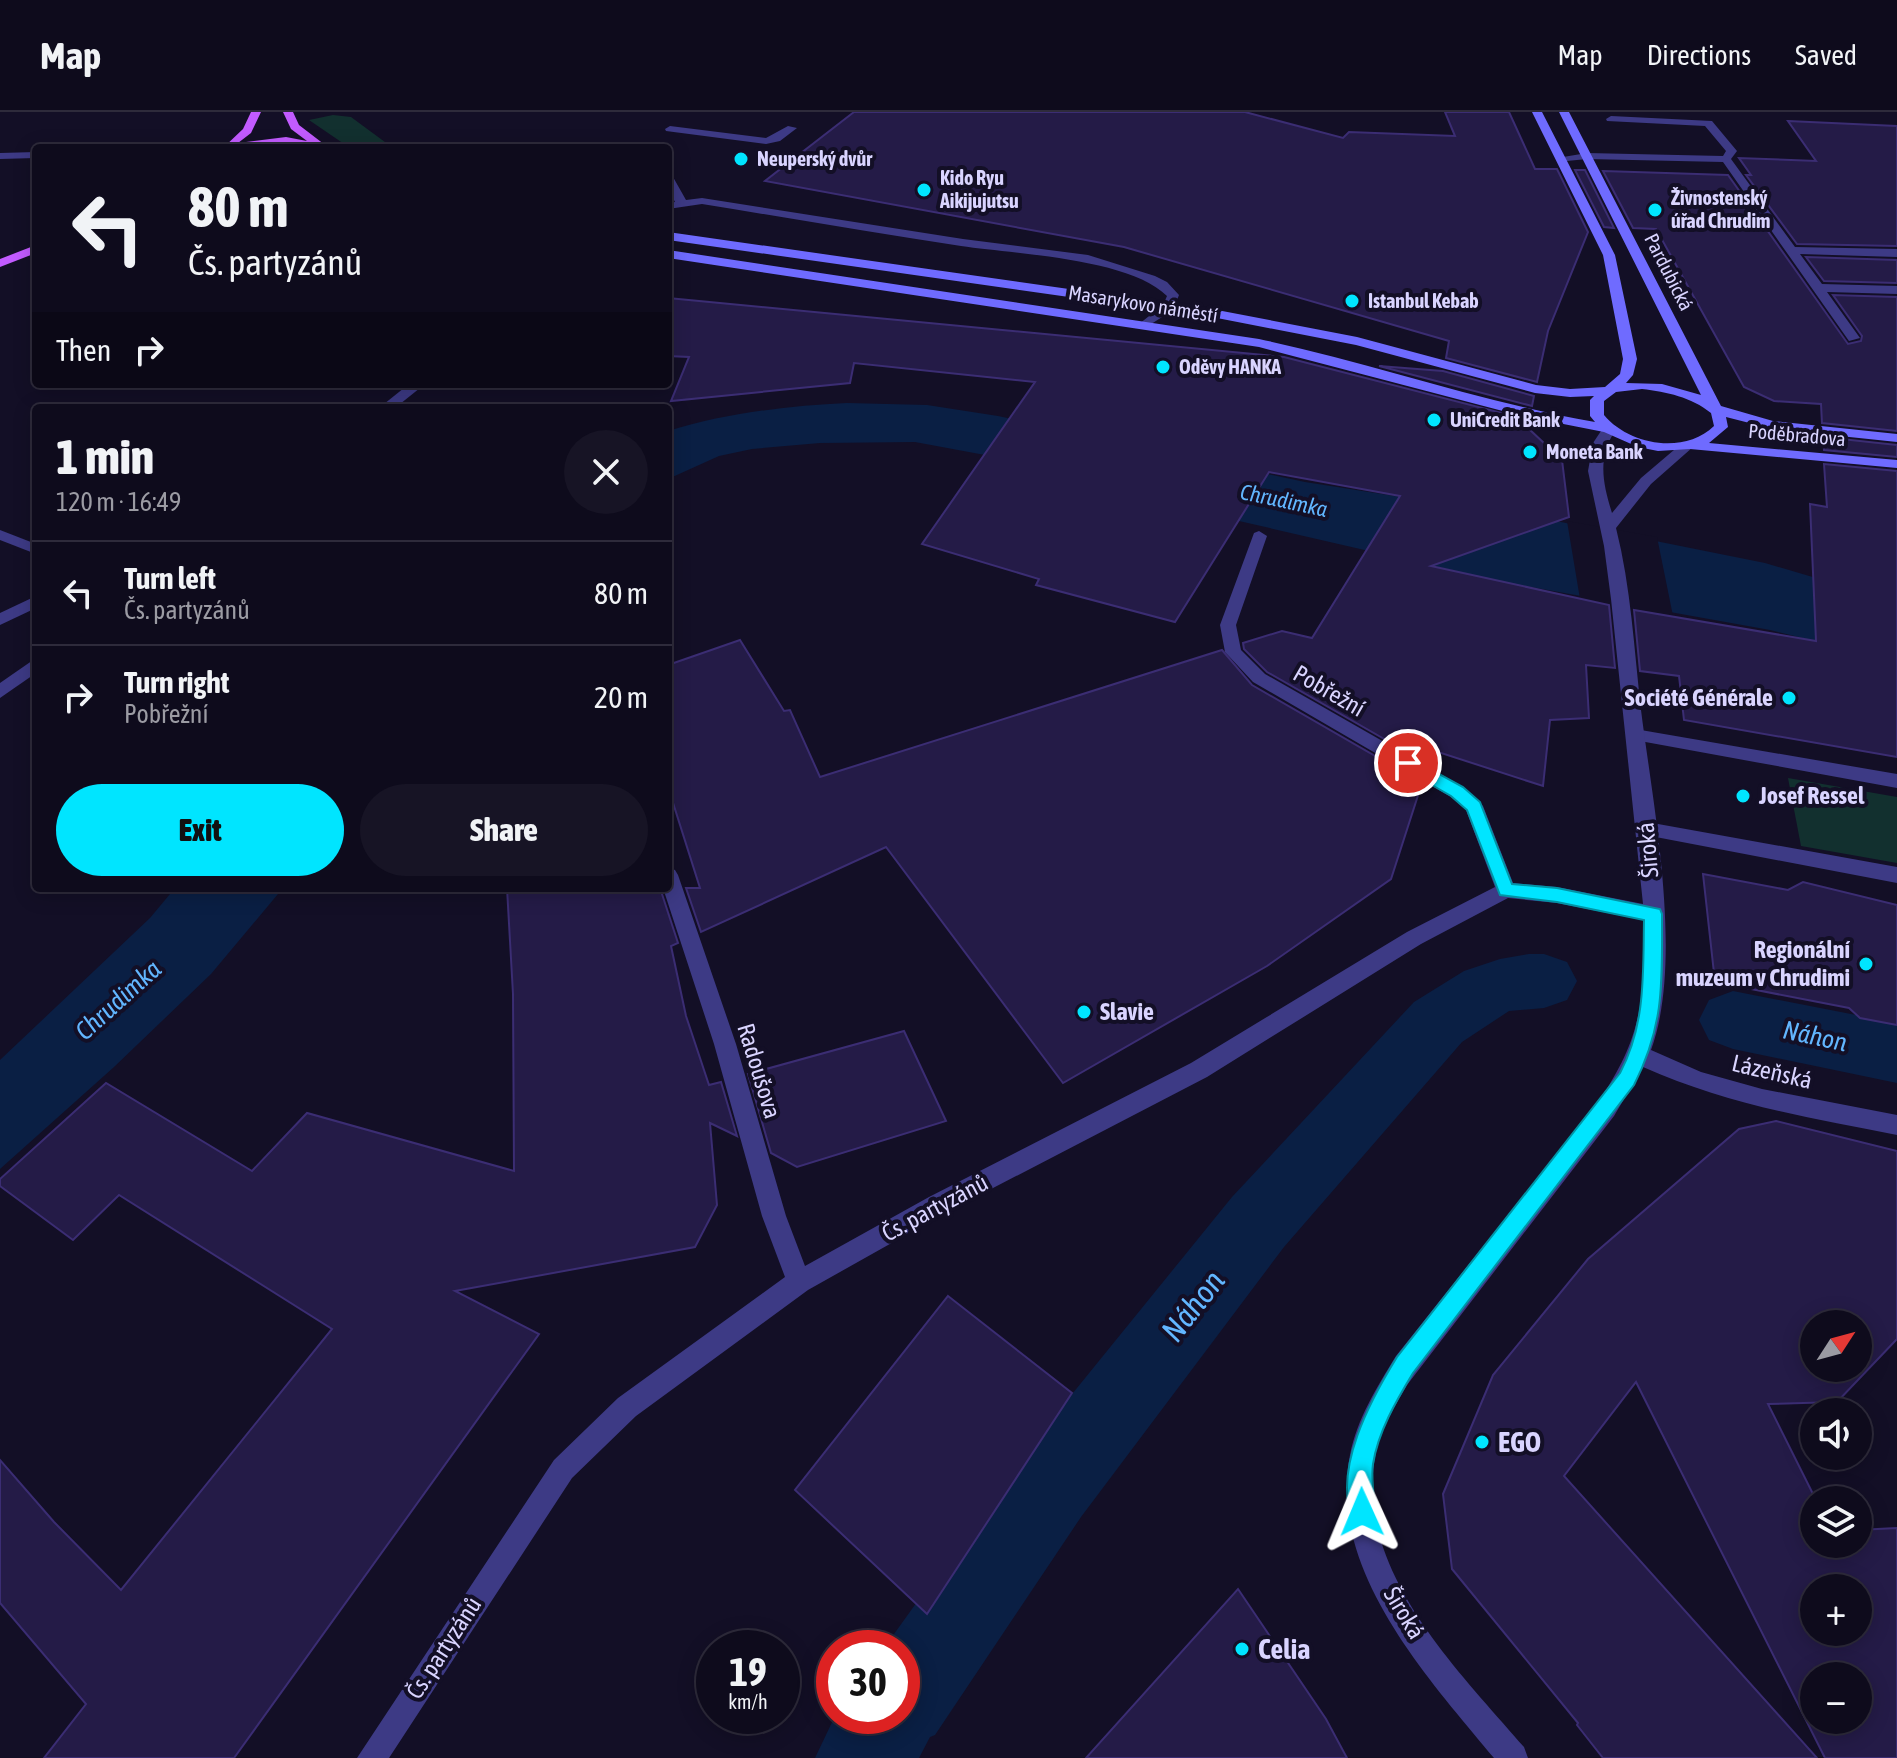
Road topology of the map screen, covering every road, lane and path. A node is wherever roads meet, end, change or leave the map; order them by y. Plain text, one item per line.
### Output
1 (256, 112) edge
2 (288, 112) edge
3 (1537, 112) edge
4 (1564, 112) edge
5 (1611, 119) dead end
6 (792, 128) dead end
7 (670, 129) dead end
8 (231, 144) edge
9 (252, 144) edge
10 (312, 144) edge
11 (318, 144) edge
12 (32, 155) edge
13 (0, 156) edge
14 (1587, 156) junction
15 (1726, 159) junction
16 (1561, 160) junction
17 (674, 204) edge
18 (672, 237) edge
19 (1791, 250) junction
20 (32, 251) edge
21 (1897, 253) edge
22 (672, 255) edge
23 (0, 263) edge
24 (32, 263) edge
25 (0, 275) edge
26 (1818, 288) junction
27 (1897, 290) edge
28 (1169, 307) junction
29 (1145, 324) junction
30 (1854, 338) dead end
31 (413, 388) edge
32 (1609, 390) junction
33 (391, 404) edge
34 (1716, 409) junction
35 (1607, 429) junction
36 (1897, 438) edge
37 (1690, 447) junction
38 (1897, 464) edge
39 (1609, 526) junction
40 (0, 535) edge
41 (1259, 536) dead end
42 (32, 547) edge
43 (32, 603) edge
44 (0, 620) edge
45 (32, 667) edge
46 (0, 692) edge
47 (1635, 735) junction
48 (1897, 781) edge
49 (1647, 829) junction
50 (1897, 875) edge
51 (672, 887) edge
52 (1506, 890) junction
53 (1653, 914) junction
54 (1644, 1043) junction
55 (1897, 1125) edge
56 (799, 1282) junction
57 (372, 1758) edge
58 (1513, 1758) edge

1 - 8 main road
2 - 11 main road
3 - 16 main road, Pardubická
4 - 14 main road, Pardubická
5 - 15 street
6 - 7 street
9 - 10 main road
12 - 13 street
14 - 15 street
14 - 16 street
14 - 34 main road, Pardubická
15 - 19 street
16 - 32 main road, Pardubická
17 - 28 street
18 - 28 main road, Masarykovo náměstí
19 - 21 street
19 - 26 street
20 - 23 main road
22 - 29 main road, Masarykovo náměstí
24 - 25 main road
26 - 27 street
26 - 30 street
28 - 29 street
28 - 32 main road, Masarykovo náměstí
29 - 35 main road, Masarykovo náměstí
31 - 33 street
32 - 34 main road, Masarykovo náměstí
32 - 35 main road
34 - 36 main road, Poděbradova
34 - 37 main road
35 - 37 main road, Masarykovo náměstí
35 - 39 street, Široká
37 - 38 main road, Poděbradova
37 - 39 street
39 - 47 street, Široká
40 - 42 street
41 - 52 street, Pobřežní
43 - 44 street
45 - 46 street
47 - 48 street
47 - 49 street, Široká
49 - 50 street
49 - 53 street, Široká
51 - 56 street, Radoušova
52 - 53 street
52 - 56 street, Čs. partyzánů
53 - 54 street, Široká
54 - 55 street, Lázeňská
54 - 58 street, Široká
56 - 57 street, Čs. partyzánů

